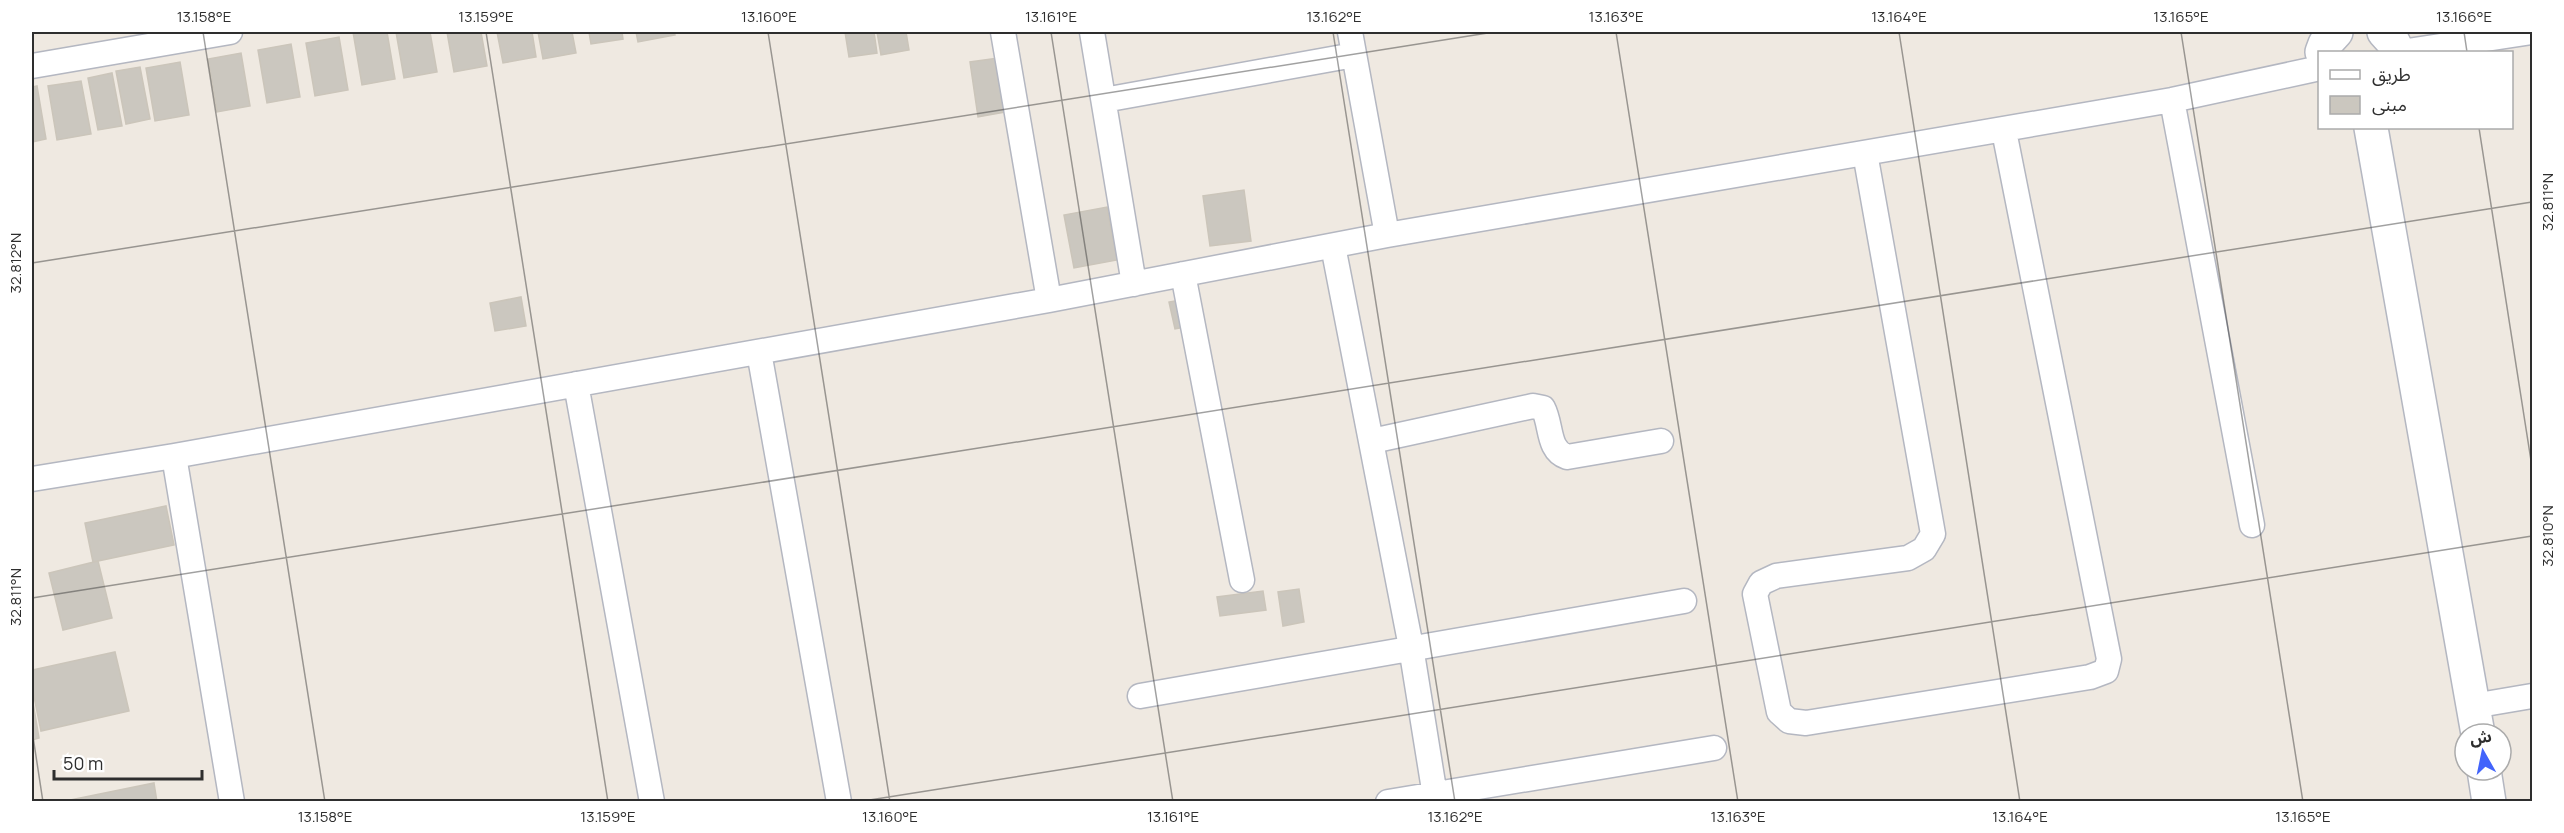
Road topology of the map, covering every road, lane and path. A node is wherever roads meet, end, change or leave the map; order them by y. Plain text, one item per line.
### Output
1 (230, 32) edge
2 (1003, 32) edge
3 (1092, 32) edge
4 (2336, 32) edge
5 (2384, 32) edge
6 (2532, 32) edge
7 (1352, 43) edge
8 (2322, 51) edge
9 (2398, 51) edge
10 (2406, 51) edge
11 (32, 66) edge
12 (2318, 68) edge
13 (1104, 100) junction
14 (2172, 100) junction
15 (2371, 129) edge
16 (2004, 131) junction
17 (1865, 153) junction
18 (1386, 234) junction
19 (1333, 246) junction
20 (1183, 274) junction
21 (1134, 284) junction
22 (1049, 300) junction
23 (759, 352) junction
24 (576, 384) junction
25 (1372, 441) junction
26 (1661, 441) dead end
27 (174, 456) junction
28 (32, 479) edge
29 (2252, 525) dead end
30 (1242, 580) dead end
31 (1684, 601) dead end
32 (1411, 647) junction
33 (1140, 696) dead end
34 (2532, 696) edge
35 (2475, 720) edge
36 (1714, 748) dead end
37 (2486, 782) edge
38 (1435, 797) edge
39 (232, 801) edge
40 (652, 801) edge
41 (839, 801) edge
42 (1388, 801) edge
43 (2489, 801) edge

1 - 11 street
2 - 22 street
3 - 13 street
4 - 8 street
5 - 9 street
6 - 10 street
7 - 13 street
7 - 18 street
12 - 14 street
13 - 21 street
14 - 16 street
14 - 29 street
15 - 35 street
16 - 17 street
16 - 17 street
17 - 18 street
18 - 19 street
19 - 20 street
19 - 25 street
20 - 21 street
20 - 30 street
21 - 22 street
22 - 23 street
23 - 24 street
23 - 41 street
24 - 27 street
24 - 40 street
25 - 26 street
25 - 32 street
27 - 28 street
27 - 39 street
31 - 32 street
32 - 33 street
32 - 38 street
34 - 35 street
36 - 38 street
37 - 43 street
38 - 42 street

